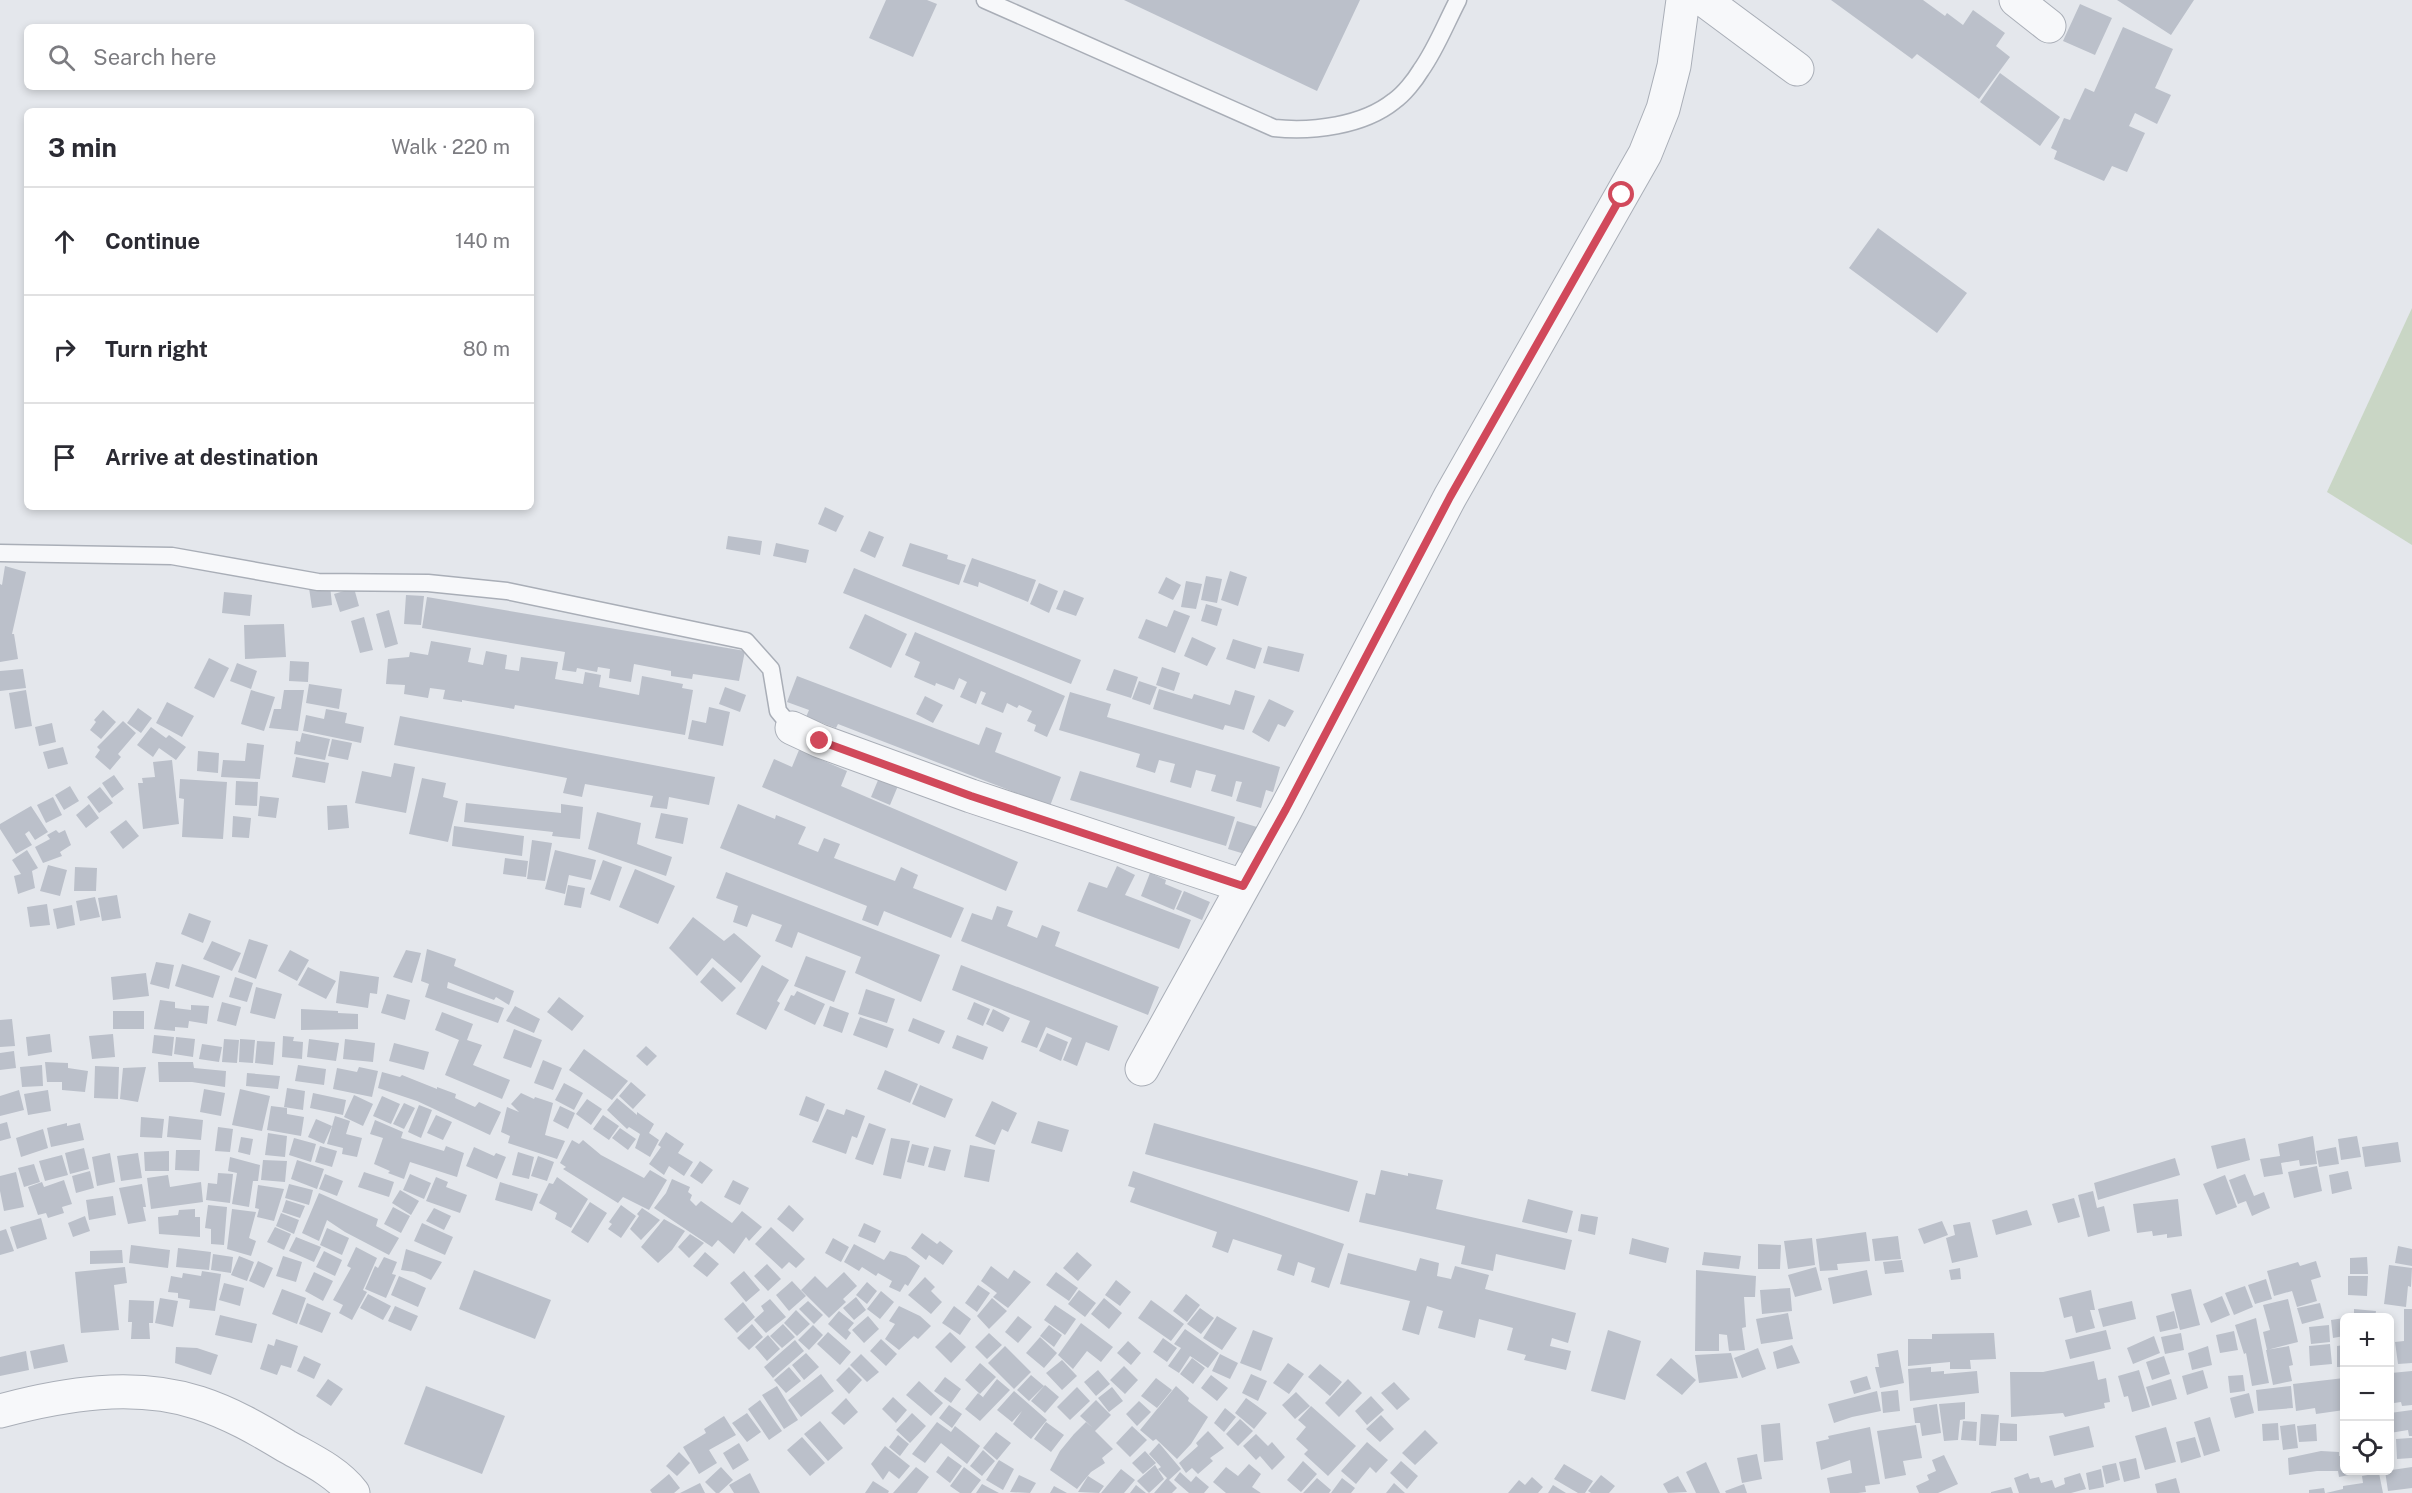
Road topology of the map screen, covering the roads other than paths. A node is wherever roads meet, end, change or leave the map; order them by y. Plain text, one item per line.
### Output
1 (985, 0) edge
2 (1458, 0) edge
3 (1683, 0) edge
4 (1704, 0) edge
5 (2016, 0) edge
6 (2049, 26) dead end
7 (1797, 69) dead end
8 (0, 553) edge
9 (792, 728) joint
10 (1243, 886) junction
11 (1142, 1069) dead end
12 (0, 1411) edge
13 (353, 1493) edge

1 - 2 lane
3 - 10 street
4 - 7 street
5 - 6 street
8 - 9 lane
9 - 10 street
10 - 11 street
12 - 13 street

